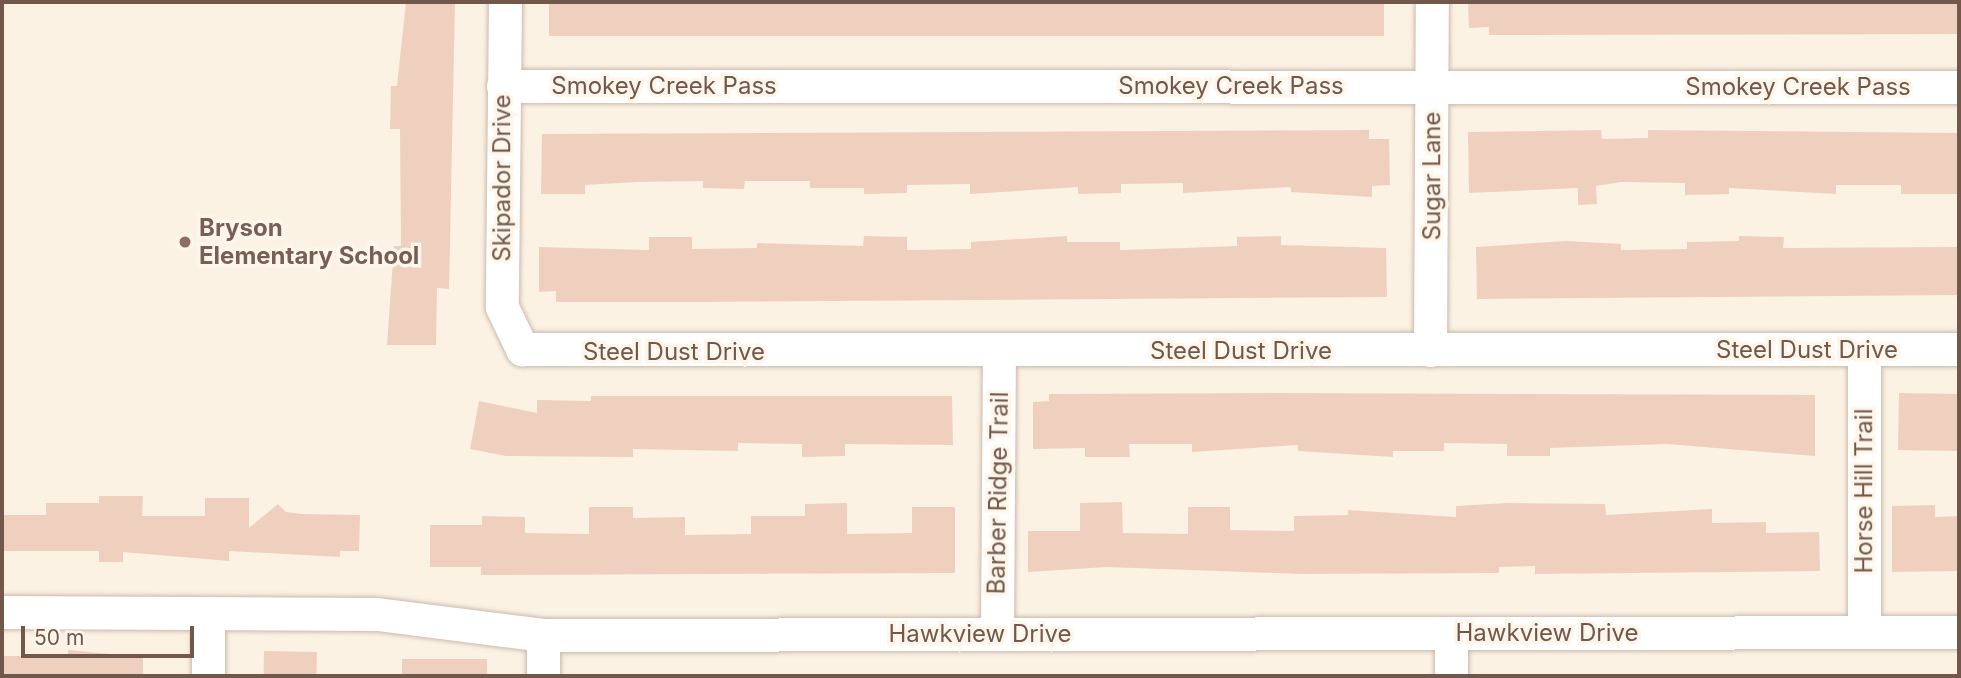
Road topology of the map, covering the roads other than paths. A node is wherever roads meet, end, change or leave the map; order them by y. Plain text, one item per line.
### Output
1 (505, 2) edge
2 (1432, 2) edge
3 (503, 86) junction
4 (1432, 86) junction
5 (1959, 87) edge
6 (522, 349) joint
7 (1959, 349) edge
8 (1430, 350) junction
9 (1864, 350) junction
10 (999, 352) junction
11 (2, 612) edge
12 (208, 615) junction
13 (1864, 632) junction
14 (1959, 632) edge
15 (1451, 633) junction
16 (997, 634) junction
17 (542, 635) junction
18 (208, 676) edge
19 (543, 676) edge
20 (1451, 676) edge

1 - 3 street, Skipador Drive
2 - 4 street, Sugar Lane
3 - 4 street, Smokey Creek Pass
3 - 6 street, Skipador Drive
4 - 5 street, Smokey Creek Pass
4 - 8 street, Sugar Lane
6 - 10 street, Steel Dust Drive
7 - 9 street, Steel Dust Drive
8 - 9 street, Steel Dust Drive
8 - 10 street, Steel Dust Drive
9 - 13 street, Horse Hill Trail
10 - 16 street, Barber Ridge Trail
11 - 12 street, Hawkview Drive
12 - 17 street, Hawkview Drive
12 - 18 street
13 - 14 street, Hawkview Drive
13 - 15 street, Hawkview Drive
15 - 16 street, Hawkview Drive
15 - 20 street
16 - 17 street, Hawkview Drive
17 - 19 street

